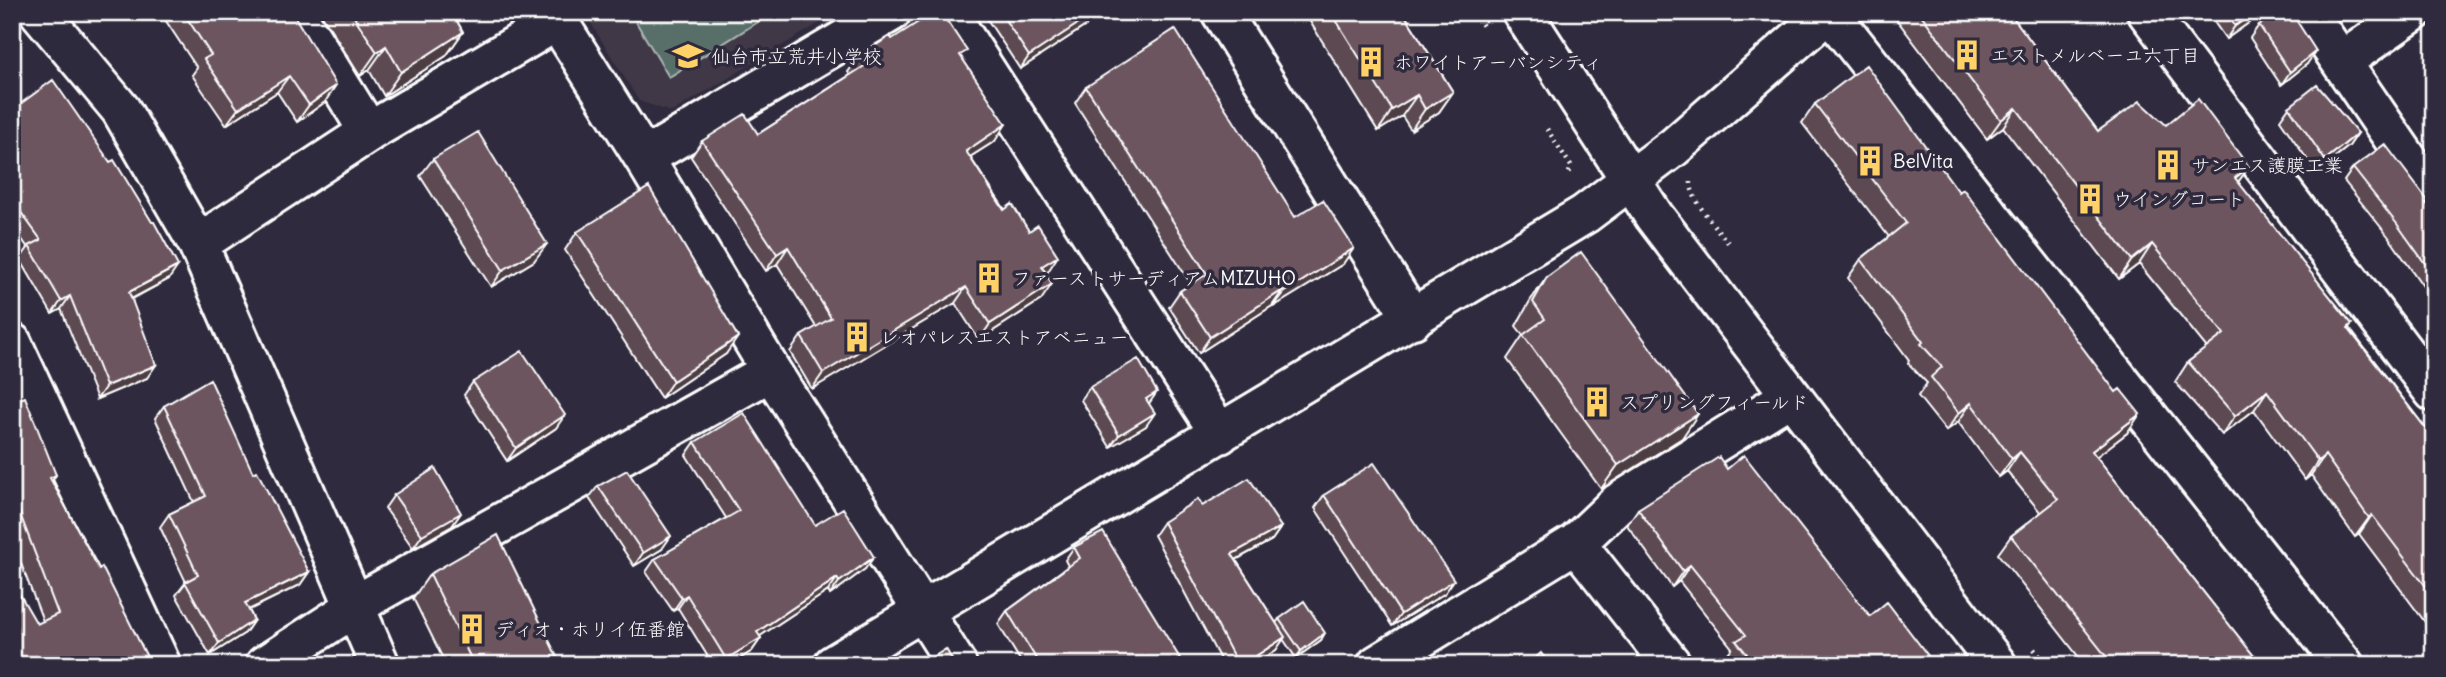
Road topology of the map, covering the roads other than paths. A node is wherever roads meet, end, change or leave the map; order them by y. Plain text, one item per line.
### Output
1 (39, 12) edge
2 (295, 12) edge
3 (891, 12) edge
4 (948, 12) edge
5 (1221, 12) edge
6 (1522, 12) edge
7 (1829, 12) edge
8 (2147, 12) edge
9 (2307, 12) edge
10 (2413, 12) edge
11 (555, 16) edge
12 (2341, 62) junction
13 (369, 132) junction
14 (644, 158) junction
15 (1630, 180) junction
16 (2434, 198) edge
17 (198, 244) junction
18 (1413, 319) junction
19 (14, 350) edge
20 (771, 371) junction
21 (2434, 393) edge
22 (1791, 396) junction
23 (1220, 434) junction
24 (1576, 543) junction
25 (354, 607) junction
26 (923, 611) junction
27 (161, 665) edge
28 (265, 665) edge
29 (380, 665) edge
30 (833, 665) edge
31 (957, 665) edge
32 (1377, 665) edge
33 (1672, 665) edge
34 (1997, 665) edge
35 (2344, 665) edge

1 - 17 street
2 - 13 street
3 - 14 street
4 - 23 street
5 - 18 street
6 - 15 street
7 - 15 street
7 - 35 street
8 - 21 street
9 - 12 street
10 - 12 street
11 - 13 street
11 - 14 street
12 - 16 street
13 - 17 street
14 - 20 street
15 - 18 street
15 - 22 street
17 - 25 street
18 - 23 street
19 - 27 street
20 - 25 street
20 - 26 street
22 - 24 street
22 - 34 street
23 - 26 street
24 - 32 street
24 - 33 street
25 - 28 street
25 - 29 street
26 - 30 street
26 - 31 street

